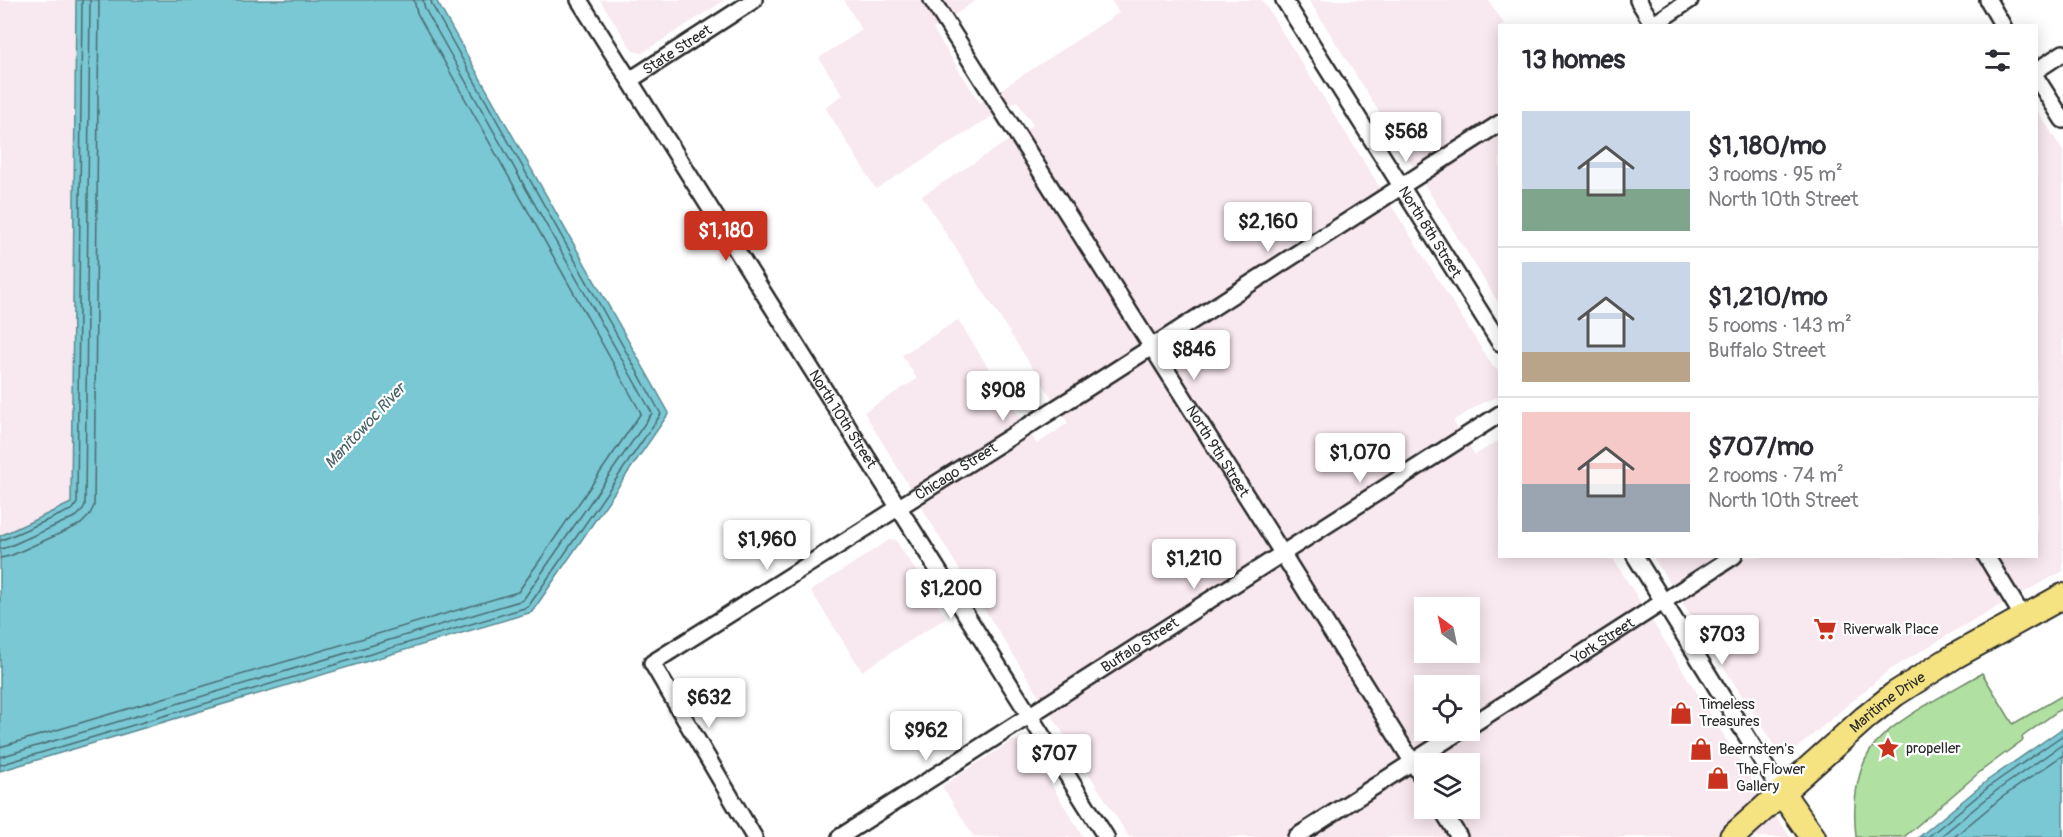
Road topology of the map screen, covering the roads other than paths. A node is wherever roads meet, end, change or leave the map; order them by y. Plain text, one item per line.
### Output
1 (579, 0) edge
2 (754, 0) edge
3 (932, 0) edge
4 (1284, 0) edge
5 (1638, 0) edge
6 (1690, 0) edge
7 (1988, 0) edge
8 (1652, 24) edge
9 (1654, 24) edge
10 (2002, 24) edge
11 (2063, 53) edge
12 (2038, 69) edge
13 (630, 80) junction
14 (2038, 81) edge
15 (2063, 120) edge
16 (1498, 124) edge
17 (1402, 187) junction
18 (1498, 340) edge
19 (1152, 347) junction
20 (1498, 415) edge
21 (900, 507) junction
22 (1282, 553) junction
23 (1636, 558) edge
24 (1731, 558) edge
25 (1987, 558) edge
26 (2063, 596) edge
27 (1663, 602) junction
28 (2023, 618) junction
29 (1030, 715) junction
30 (1480, 720) edge
31 (1445, 741) edge
32 (1413, 762) junction
33 (1782, 793) junction
34 (738, 811) junction
35 (1448, 819) edge
36 (739, 837) edge
37 (754, 837) edge
38 (840, 837) edge
39 (1106, 837) edge
40 (1296, 837) edge
41 (1459, 837) edge
42 (1732, 837) edge
43 (1813, 837) edge

1 - 13 street, North 10th Street
2 - 13 street, State Street
3 - 19 street, North 9th Street
4 - 17 street, North 8th Street
5 - 8 street
6 - 9 street
7 - 10 street
11 - 12 street
13 - 21 street, North 10th Street
14 - 15 street
16 - 17 street, Chicago Street
17 - 18 street, North 8th Street
17 - 19 street, Chicago Street
19 - 21 street, Chicago Street
19 - 22 street, North 9th Street
20 - 22 street, Buffalo Street
21 - 29 street, North 10th Street
21 - 34 street, Chicago Street
22 - 29 street, Buffalo Street
22 - 32 street, North 9th Street
23 - 27 street
24 - 27 street, York Street
25 - 28 street
26 - 28 main road, Maritime Drive
27 - 30 street, York Street
27 - 33 street
28 - 33 main road, Maritime Drive
29 - 38 street, Buffalo Street
29 - 39 street, North 10th Street
31 - 32 street
32 - 40 street
33 - 42 main road, Maritime Drive
33 - 43 main road
34 - 36 street
34 - 37 street
35 - 41 street

